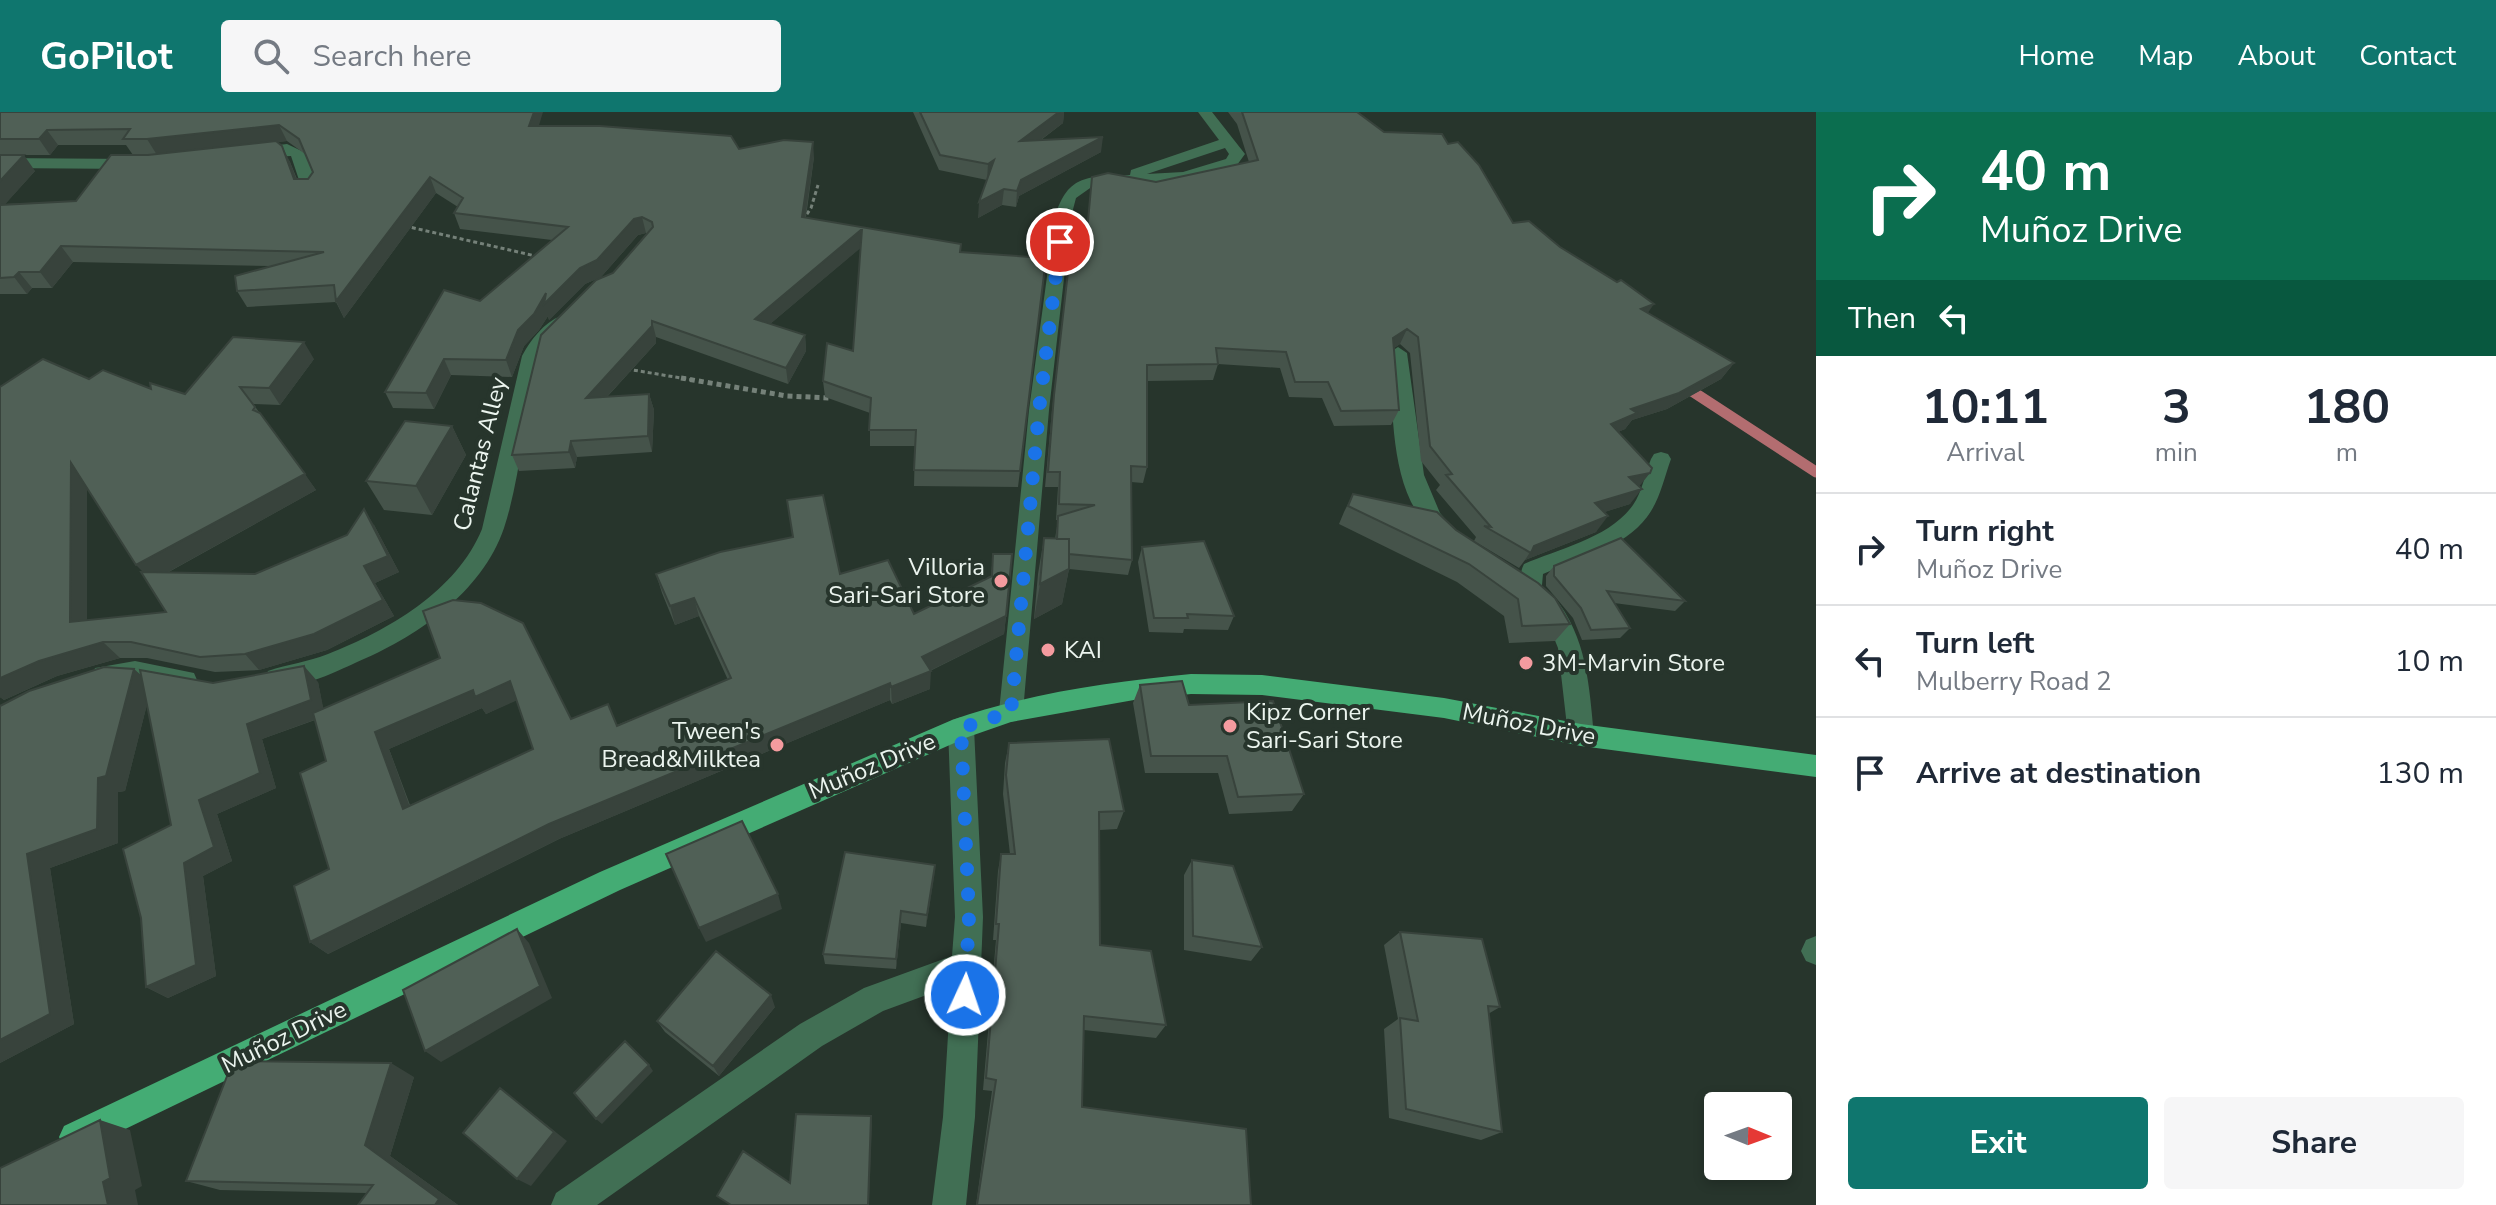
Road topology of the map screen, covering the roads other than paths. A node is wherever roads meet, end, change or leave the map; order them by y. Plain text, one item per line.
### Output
1 (1205, 112) edge
2 (237, 156) edge
3 (0, 163) edge
4 (157, 163) edge
5 (310, 189) edge
6 (574, 309) edge
7 (1398, 353) edge
8 (1661, 459) dead end
9 (1463, 547) edge
10 (1508, 578) edge
11 (1532, 591) junction
12 (255, 681) edge
13 (82, 682) edge
14 (204, 684) edge
15 (1011, 712) junction
16 (961, 728) junction
17 (1581, 735) junction
18 (1816, 766) edge
19 (967, 965) junction
20 (57, 1145) edge
21 (568, 1205) edge
22 (949, 1205) edge

1 - 15 street
2 - 5 street
3 - 4 street
6 - 12 street, Calantas Alley
7 - 9 street
8 - 11 street
10 - 11 street
11 - 17 street
13 - 14 street
15 - 16 main road, Muñoz Drive
15 - 17 main road, Muñoz Drive
16 - 19 street
16 - 20 main road, Muñoz Drive
17 - 18 main road, Muñoz Drive
19 - 21 street
19 - 22 street

